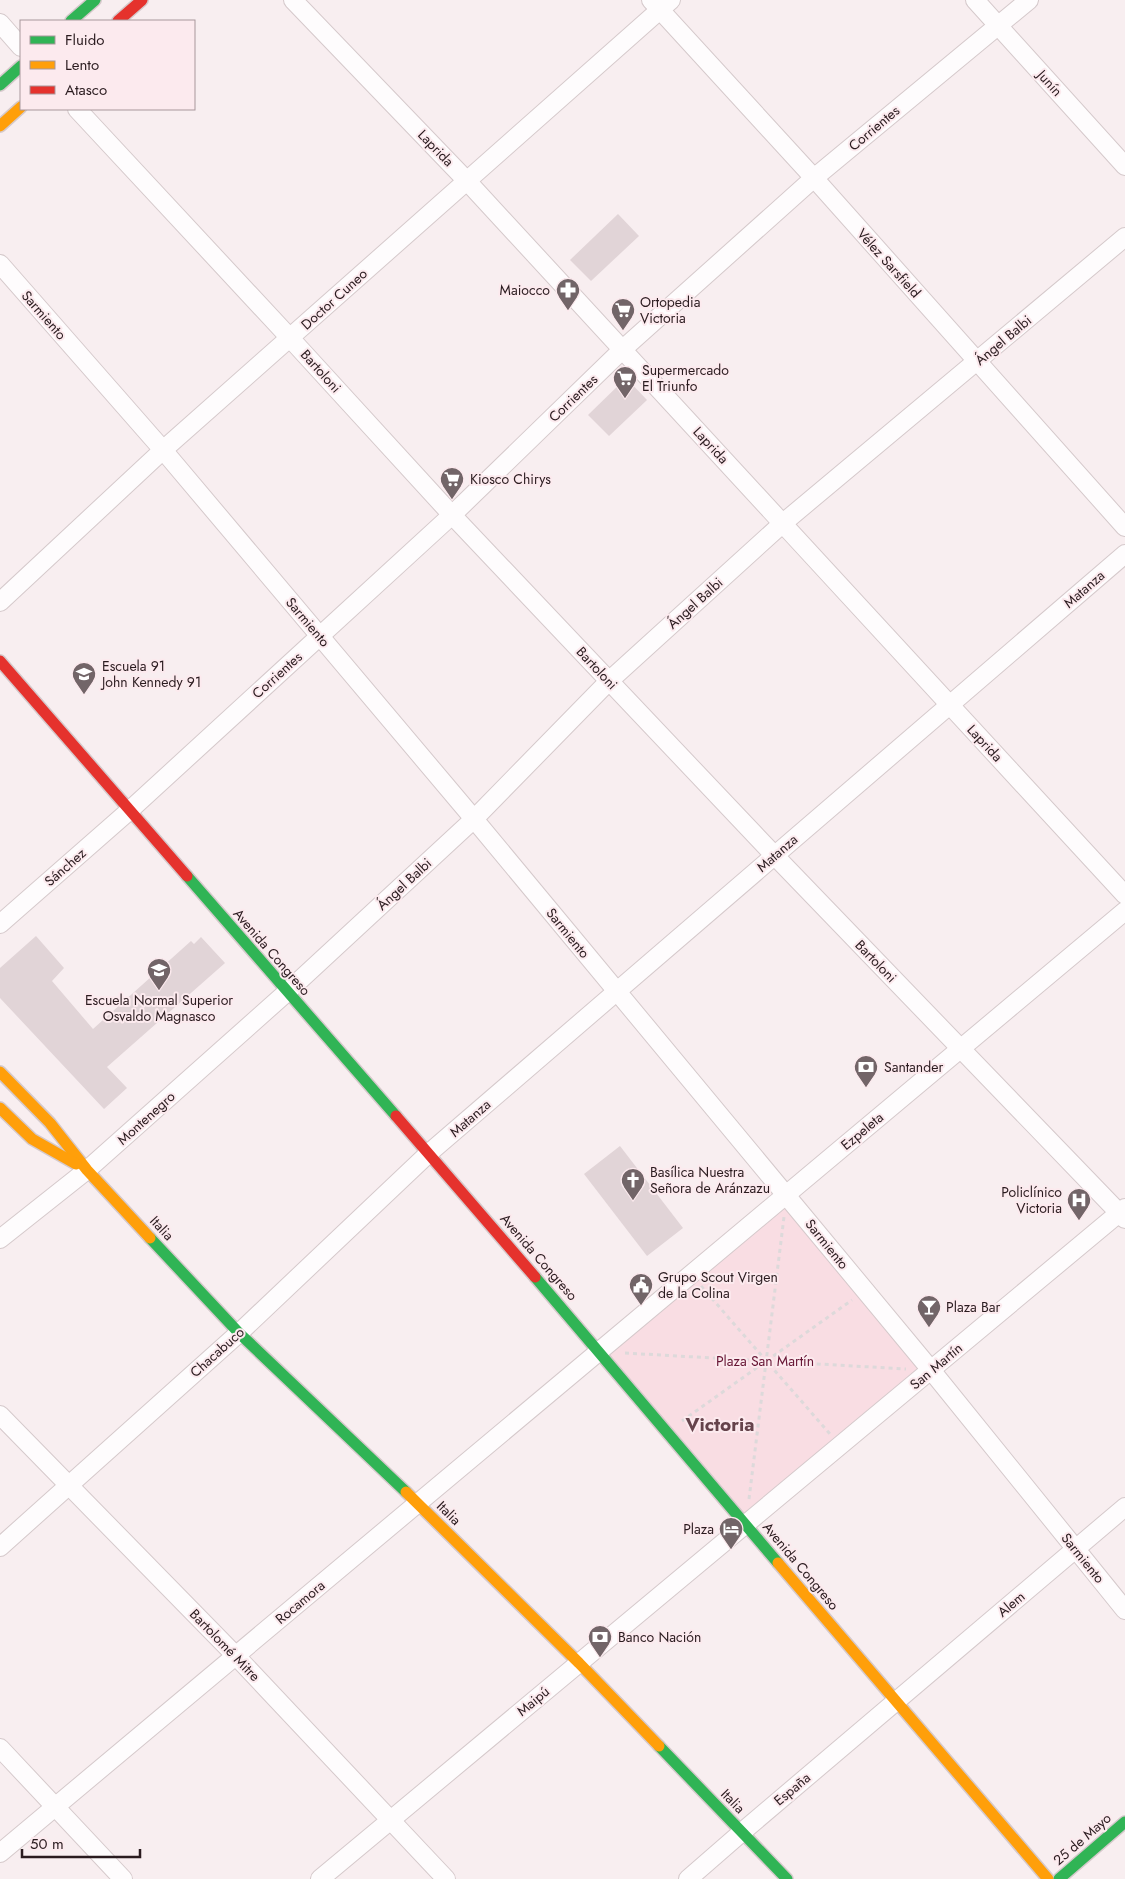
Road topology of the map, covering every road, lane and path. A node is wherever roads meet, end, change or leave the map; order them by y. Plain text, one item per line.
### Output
1 (95, 0) edge
2 (142, 0) edge
3 (293, 0) edge
4 (975, 0) edge
5 (1029, 0) edge
6 (661, 3) edge
7 (72, 20) edge
8 (119, 20) edge
9 (0, 23) edge
10 (998, 25) junction
11 (20, 46) edge
12 (20, 67) edge
13 (0, 85) edge
14 (20, 108) edge
15 (78, 110) edge
16 (0, 126) edge
17 (1125, 166) edge
18 (814, 178) junction
19 (467, 181) junction
20 (1125, 237) edge
21 (0, 264) edge
22 (290, 338) junction
23 (623, 349) junction
24 (977, 361) junction
25 (163, 450) junction
26 (452, 515) junction
27 (783, 523) junction
28 (1125, 527) edge
29 (1125, 554) edge
30 (0, 602) edge
31 (319, 636) junction
32 (0, 661) edge
33 (609, 681) junction
34 (950, 705) junction
35 (130, 810) junction
36 (474, 819) junction
37 (775, 856) junction
38 (1125, 895) edge
39 (1125, 911) edge
40 (0, 924) edge
41 (287, 992) junction
42 (617, 992) junction
43 (960, 1049) junction
44 (0, 1072) edge
45 (0, 1108) edge
46 (429, 1153) junction
47 (87, 1170) junction
48 (786, 1194) junction
49 (1123, 1213) edge
50 (0, 1239) edge
51 (691, 1274) junction
52 (866, 1291) junction
53 (239, 1333) junction
54 (599, 1351) junction
55 (766, 1361) junction
56 (931, 1370) junction
57 (0, 1415) edge
58 (667, 1431) junction
59 (840, 1446) junction
60 (70, 1484) junction
61 (418, 1504) junction
62 (1125, 1507) edge
63 (746, 1524) junction
64 (0, 1547) edge
65 (1076, 1549) junction
66 (1125, 1610) edge
67 (236, 1656) junction
68 (579, 1663) junction
69 (896, 1701) junction
70 (0, 1748) edge
71 (56, 1807) junction
72 (390, 1821) junction
73 (1125, 1822) edge
74 (742, 1832) junction
75 (0, 1854) edge
76 (123, 1879) edge
77 (320, 1879) edge
78 (446, 1879) edge
79 (688, 1879) edge
80 (787, 1879) edge
81 (1048, 1879) edge
82 (1059, 1879) edge

1 - 7 street
2 - 8 street
3 - 19 street, Laprida
4 - 10 street, Junín
5 - 10 street, Corrientes
6 - 18 street, Vélez Sarsfield
6 - 19 street, Doctor Cuneo
9 - 11 street
10 - 17 street, Junín
10 - 18 street, Corrientes
12 - 13 street
14 - 16 street
15 - 22 street, Bartoloni
18 - 23 street, Corrientes
18 - 24 street, Vélez Sarsfield
19 - 22 street, Doctor Cuneo
19 - 23 street, Laprida
20 - 24 street, Ángel Balbi
21 - 25 street, Sarmiento
22 - 25 street, Doctor Cuneo
22 - 26 street, Bartoloni
23 - 26 street, Corrientes
23 - 27 street, Laprida
24 - 27 street, Ángel Balbi
24 - 28 street, Vélez Sarsfield
25 - 30 street, Doctor Cuneo
25 - 31 street, Sarmiento
26 - 31 street, Corrientes
26 - 33 street, Bartoloni
27 - 33 street, Ángel Balbi
27 - 34 street, Laprida
29 - 34 street, Matanza
31 - 35 street, Corrientes
31 - 36 street, Sarmiento
32 - 35 street, Avenida Congreso
33 - 36 street, Ángel Balbi
33 - 37 street, Bartoloni
34 - 37 street, Matanza
34 - 38 street, Laprida
35 - 40 street, Sánchez
35 - 41 street, Avenida Congreso
36 - 41 street, Ángel Balbi
36 - 42 street, Sarmiento
37 - 42 street, Matanza
37 - 43 street, Bartoloni
39 - 43 street, Ezpeleta
41 - 46 street, Avenida Congreso
41 - 47 street, Montenegro
42 - 46 street, Matanza
42 - 48 street, Sarmiento
43 - 48 street, Ezpeleta
43 - 49 street, Bartoloni
44 - 47 street
45 - 47 street
46 - 53 street, Chacabuco
46 - 54 street, Avenida Congreso
47 - 50 street, Montenegro
47 - 53 street, Italia
48 - 51 street, Ezpeleta
48 - 52 street, Sarmiento
48 - 55 path
49 - 56 street, San Martín
51 - 54 street, Ezpeleta
51 - 55 path
52 - 55 path
52 - 56 street, Sarmiento
53 - 60 street, Chacabuco
53 - 61 street, Italia
54 - 55 path
54 - 58 street, Avenida Congreso
54 - 61 street, Rocamora
55 - 56 path
55 - 58 path
55 - 59 path
55 - 63 path
56 - 59 street, San Martín
56 - 65 street, Sarmiento
57 - 60 street, Bartolomé Mitre
58 - 63 street, Avenida Congreso
59 - 63 street, San Martín
60 - 64 street, Chacabuco
60 - 67 street, Bartolomé Mitre
61 - 67 street, Rocamora
61 - 68 street, Italia
62 - 65 street, Alem
63 - 68 street, Maipú
63 - 69 street, Avenida Congreso
65 - 66 street, Sarmiento
65 - 69 street, Alem
67 - 71 street, Rocamora
67 - 72 street, Bartolomé Mitre
68 - 72 street, Maipú
68 - 74 street, Italia
69 - 74 street, España
69 - 81 street, Avenida Congreso
70 - 71 street
71 - 75 street, Rocamora
71 - 76 street
72 - 77 street, Maipú
72 - 78 street, Bartolomé Mitre
73 - 82 street, 25 de Mayo
74 - 79 street, España
74 - 80 street, Italia

